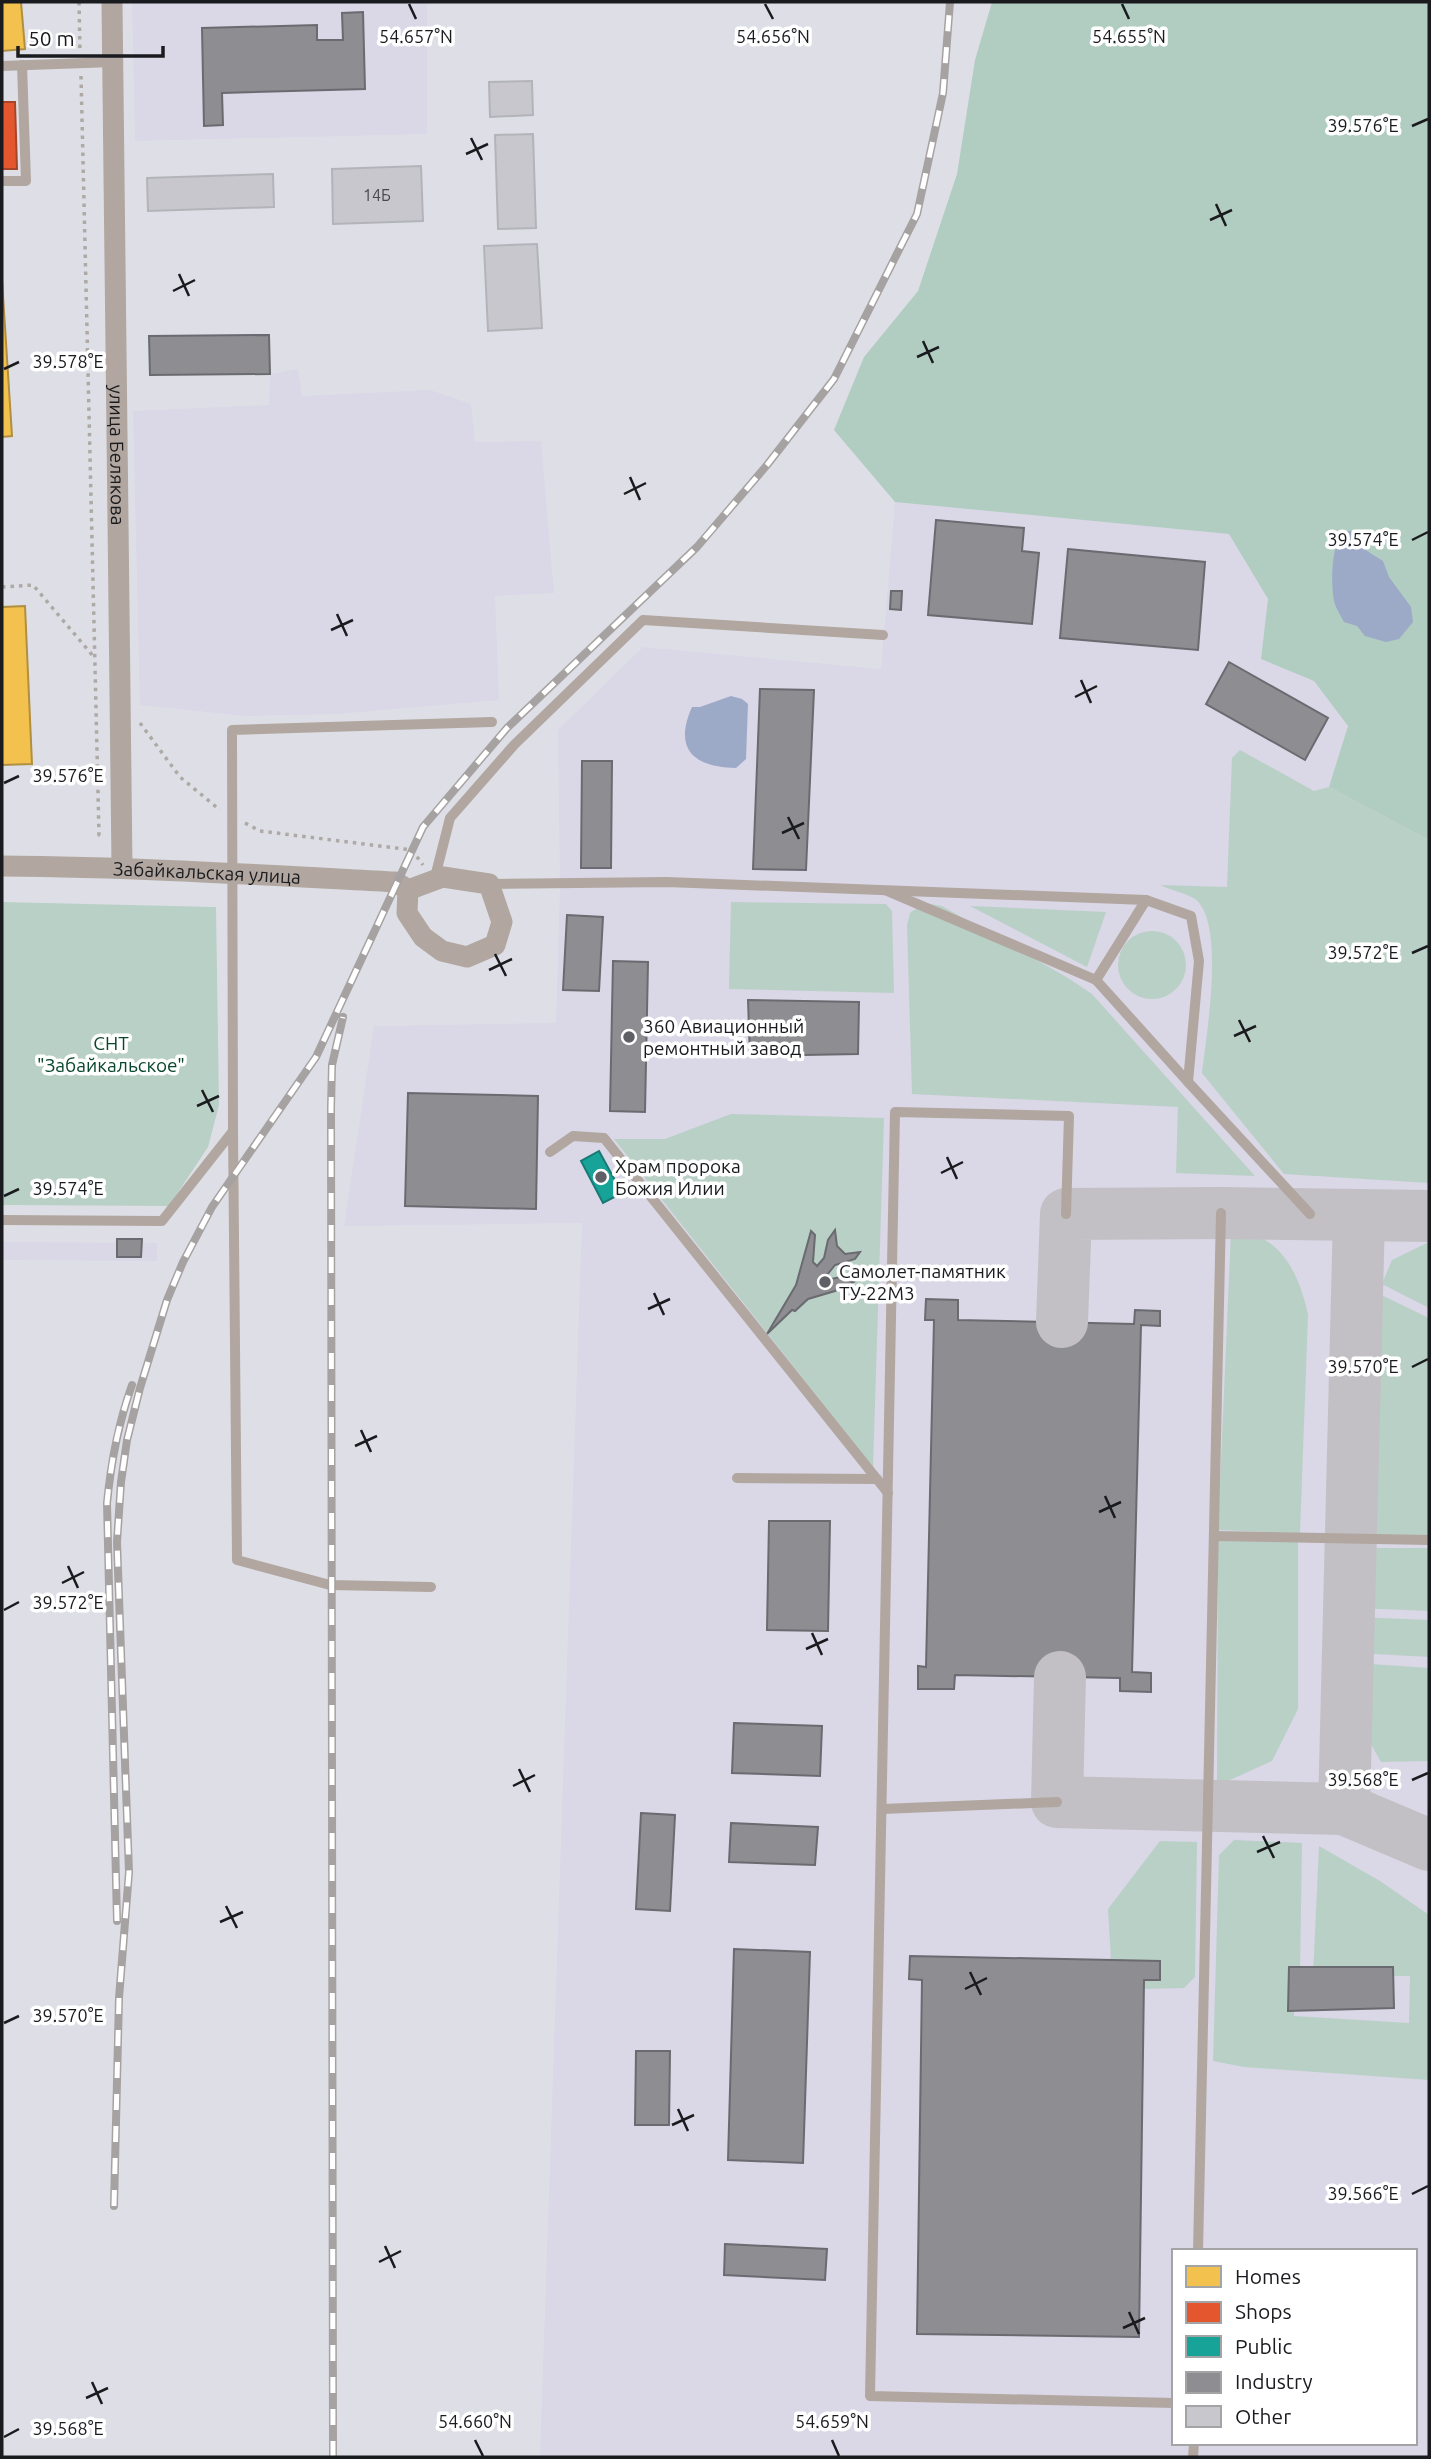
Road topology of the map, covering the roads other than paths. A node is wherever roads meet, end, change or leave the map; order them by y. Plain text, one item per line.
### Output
1 (112, 2) edge
2 (113, 62) junction
3 (22, 65) junction
4 (2, 66) edge
5 (2, 181) edge
6 (883, 635) dead end
7 (492, 722) dead end
8 (2, 866) edge
9 (122, 867) junction
10 (232, 873) junction
11 (434, 881) junction
12 (489, 884) junction
13 (881, 889) junction
14 (408, 890) junction
15 (1146, 900) junction
16 (1096, 980) junction
17 (1188, 1082) junction
18 (233, 1131) junction
19 (550, 1152) dead end
20 (1221, 1213) dead end
21 (1066, 1214) dead end
22 (1310, 1214) dead end
23 (2, 1220) edge
24 (737, 1478) dead end
25 (877, 1479) junction
26 (888, 1493) junction
27 (1214, 1536) junction
28 (1429, 1540) edge
29 (431, 1587) dead end
30 (1057, 1802) dead end
31 (882, 1809) junction
32 (1198, 2249) edge
33 (1172, 2403) edge

1 - 2 street, улица Белякова
2 - 3 lane
2 - 9 street, улица Белякова
3 - 4 lane
3 - 5 lane
6 - 11 lane
7 - 10 lane
8 - 9 street, Забайкальская улица
9 - 10 street, Забайкальская улица
10 - 14 street, Забайкальская улица
10 - 18 lane
11 - 12 street
11 - 14 street
12 - 13 lane
12 - 14 street
13 - 15 lane
13 - 16 lane
15 - 16 lane
15 - 17 lane
16 - 17 lane
17 - 22 lane
18 - 23 lane
18 - 29 lane
19 - 25 lane
20 - 27 lane
21 - 26 lane
24 - 25 lane
25 - 26 lane
26 - 31 lane
27 - 28 lane
27 - 32 lane
30 - 31 lane
31 - 33 lane

